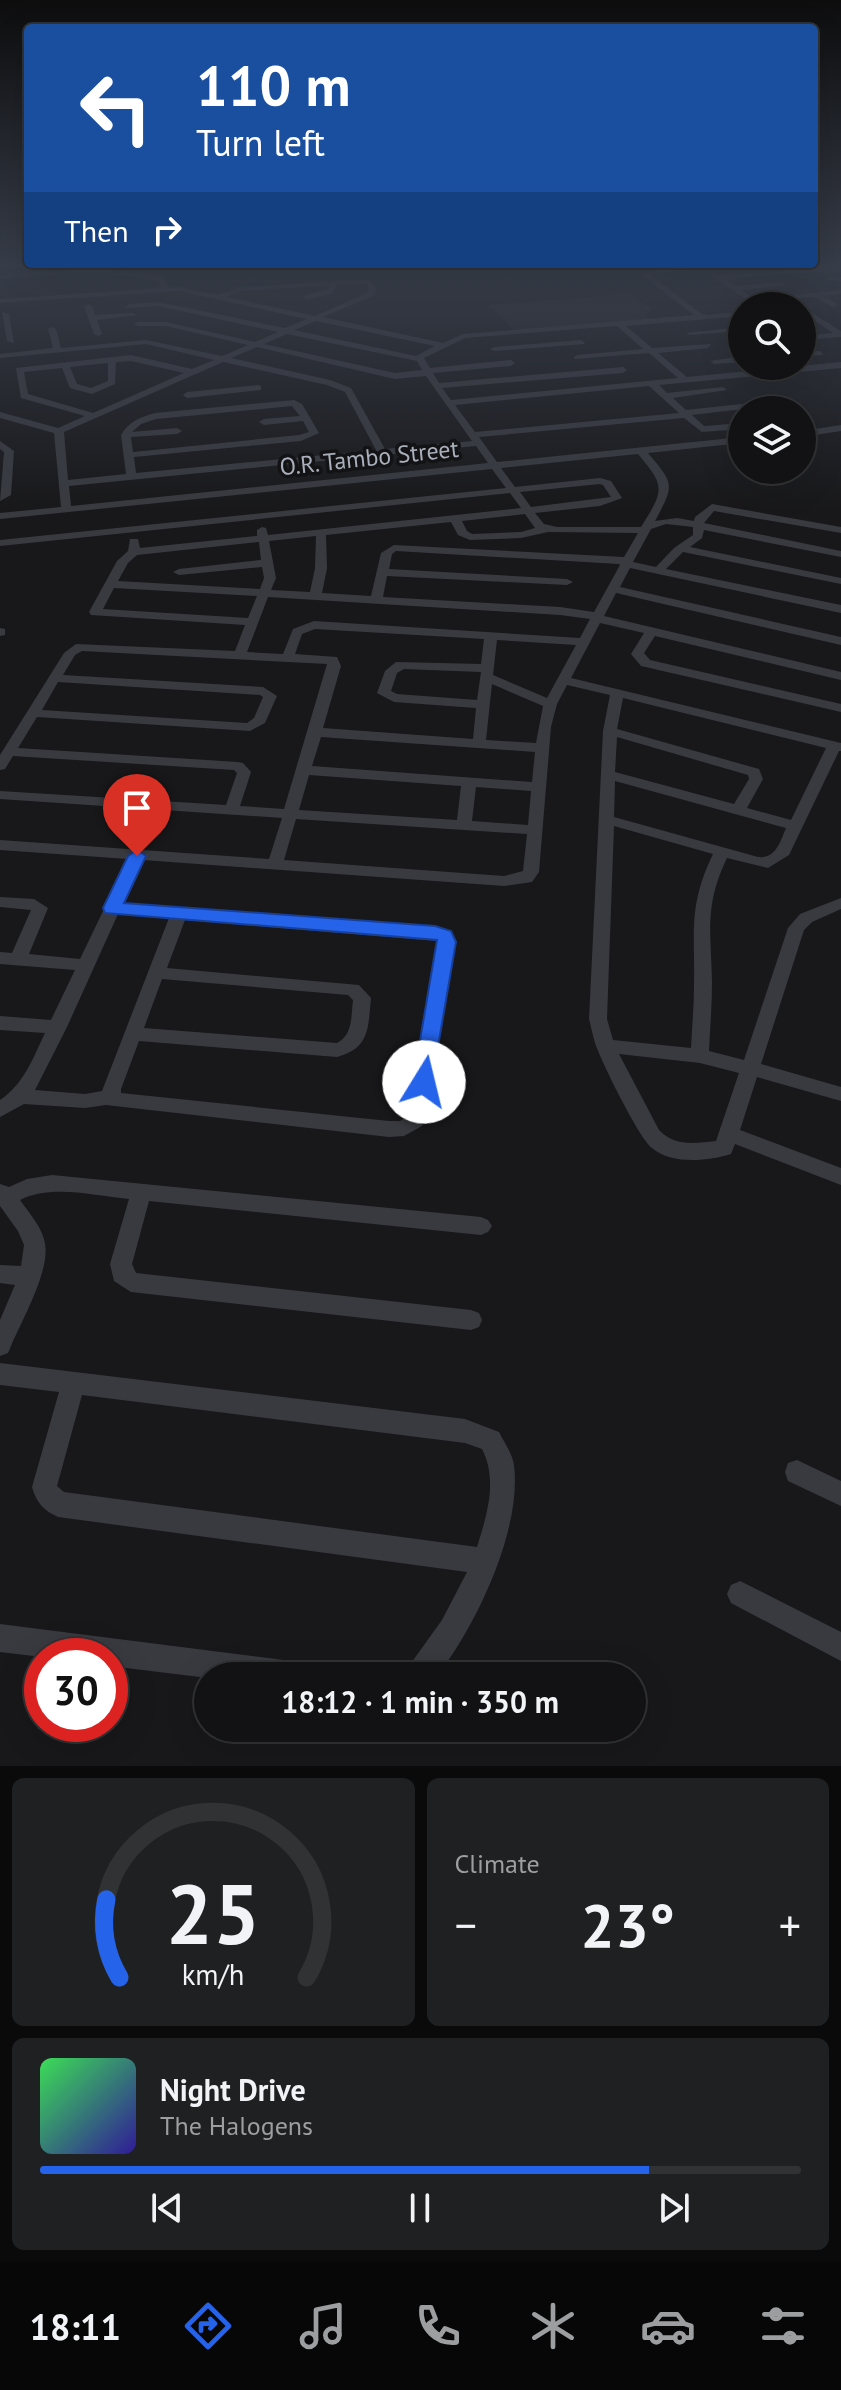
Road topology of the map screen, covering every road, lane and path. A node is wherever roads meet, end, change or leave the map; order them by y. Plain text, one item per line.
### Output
1 (57, 345) edge
2 (108, 345) edge
3 (163, 345) edge
4 (253, 345) edge
5 (262, 345) edge
6 (353, 345) edge
7 (442, 345) edge
8 (542, 345) edge
9 (644, 345) edge
10 (708, 346) dead end
11 (523, 347) joint
12 (494, 349) dead end
13 (58, 350) junction
14 (651, 351) junction
15 (816, 353) edge
16 (820, 353) dead end
17 (0, 356) edge
18 (578, 357) dead end
19 (224, 358) junction
20 (112, 359) junction
21 (418, 359) junction
22 (728, 360) edge
23 (714, 361) dead end
24 (511, 363) dead end
25 (65, 364) junction
26 (841, 365) edge
27 (816, 367) edge
28 (623, 370) dead end
29 (193, 372) junction
30 (426, 372) junction
31 (289, 373) junction
32 (579, 373) junction
33 (728, 375) edge
34 (395, 376) junction
35 (686, 381) junction
36 (330, 383) junction
37 (652, 384) junction
38 (436, 386) junction
39 (258, 388) junction
40 (595, 389) junction
41 (723, 390) dead end
42 (187, 395) dead end
43 (664, 396) junction
44 (448, 403) junction
45 (264, 404) junction
46 (728, 408) edge
47 (684, 414) junction
48 (0, 415) edge
49 (642, 415) junction
50 (94, 416) junction
51 (306, 418) junction
52 (19, 420) junction
53 (599, 420) junction
54 (264, 422) dead end
55 (561, 424) junction
56 (728, 427) edge
57 (516, 428) junction
58 (841, 428) edge
59 (0, 429) edge
60 (659, 430) dead end
61 (59, 431) junction
62 (177, 431) dead end
63 (816, 432) edge
64 (126, 435) junction
65 (615, 436) dead end
66 (477, 439) junction
67 (574, 440) dead end
68 (728, 442) edge
69 (0, 444) edge
70 (236, 445) junction
71 (529, 445) dead end
72 (641, 451) junction
73 (382, 452) junction
74 (128, 455) junction
75 (243, 465) junction
76 (496, 465) junction
77 (131, 476) junction
78 (391, 476) junction
79 (65, 483) junction
80 (512, 490) junction
81 (0, 498) edge
82 (405, 501) junction
83 (66, 509) junction
84 (526, 510) junction
85 (0, 516) edge
86 (258, 517) junction
87 (455, 518) junction
88 (699, 526) junction
89 (546, 529) junction
90 (645, 529) junction
91 (135, 530) junction
92 (841, 530) edge
93 (321, 533) junction
94 (264, 539) junction
95 (0, 543) edge
96 (681, 548) junction
97 (134, 552) junction
98 (841, 554) edge
99 (570, 557) junction
100 (626, 562) junction
101 (269, 563) junction
102 (658, 571) junction
103 (179, 572) dead end
104 (383, 572) junction
105 (841, 581) edge
106 (567, 582) junction
107 (112, 584) junction
108 (613, 589) junction
109 (264, 594) junction
110 (315, 598) junction
111 (376, 600) junction
112 (841, 609) edge
113 (560, 611) junction
114 (343, 613) junction
115 (597, 617) junction
116 (252, 622) junction
117 (652, 631) junction
118 (491, 636) junction
119 (841, 641) edge
120 (584, 642) junction
121 (240, 654) junction
122 (288, 656) junction
123 (487, 673) junction
124 (841, 676) edge
125 (55, 678) junction
126 (563, 680) junction
127 (617, 694) junction
128 (483, 704) junction
129 (550, 704) junction
130 (841, 708) edge
131 (33, 713) junction
132 (610, 731) junction
133 (314, 732) junction
134 (479, 744) junction
135 (837, 747) edge
136 (542, 748) junction
137 (9, 752) junction
138 (0, 766) edge
139 (303, 770) junction
140 (609, 775) junction
141 (469, 782) junction
142 (539, 787) junction
143 (0, 795) edge
144 (738, 810) junction
145 (231, 812) junction
146 (289, 816) junction
147 (606, 819) junction
148 (464, 825) junction
149 (796, 826) junction
150 (535, 830) junction
151 (0, 845) edge
152 (722, 852) junction
153 (137, 856) junction
154 (275, 865) junction
155 (0, 902) edge
156 (840, 905) edge
157 (112, 908) junction
158 (179, 914) junction
159 (9, 959) edge
160 (86, 965) junction
161 (157, 973) junction
162 (0, 1023) edge
163 (58, 1027) junction
164 (133, 1034) junction
165 (605, 1046) junction
166 (700, 1056) junction
167 (751, 1068) junction
168 (841, 1094) edge
169 (21, 1096) junction
170 (111, 1097) junction
171 (0, 1110) edge
172 (730, 1134) junction
173 (841, 1177) edge
174 (3, 1194) edge
175 (141, 1194) junction
176 (481, 1226) dead end
177 (0, 1274) edge
178 (28, 1276) junction
179 (471, 1320) dead end
180 (0, 1346) edge
181 (0, 1374) edge
182 (73, 1385) junction
183 (797, 1472) dead end
184 (841, 1494) edge
185 (484, 1561) junction
186 (740, 1594) dead end
187 (0, 1638) edge
188 (841, 1647) edge
189 (428, 1662) edge
190 (194, 1663) edge

1 - 13 street
2 - 13 street
3 - 19 street
4 - 19 street
5 - 34 street
6 - 21 street
7 - 21 street
8 - 11 street
9 - 14 street
10 - 14 street
11 - 12 street
13 - 17 street
14 - 18 street
14 - 35 street
15 - 16 street
19 - 29 street
19 - 31 street
20 - 25 street
20 - 25 street
20 - 29 street
21 - 30 street
22 - 23 street
24 - 30 street
25 - 50 street
26 - 27 street
28 - 32 street
29 - 50 street
30 - 34 street
30 - 38 street
31 - 36 street
31 - 39 street
32 - 38 street
32 - 40 street
33 - 35 street
34 - 36 street
35 - 37 street
36 - 73 street
37 - 40 street
37 - 43 street
38 - 44 street
39 - 42 street
39 - 45 street
40 - 44 street
41 - 43 street
43 - 47 street
44 - 66 street
45 - 51 street
45 - 64 street
46 - 47 street
47 - 49 street
47 - 56 street
48 - 52 street
49 - 53 street
49 - 60 street
50 - 61 street
51 - 54 street
51 - 70 street
52 - 59 street
52 - 61 street
53 - 55 street
53 - 65 street
55 - 57 street
55 - 67 street
57 - 66 street
57 - 71 street
58 - 63 street
61 - 79 street
62 - 64 street
64 - 74 street
66 - 73 street
66 - 76 street
68 - 72 street, O.R. Tambo Street
69 - 81 street
70 - 74 street
70 - 75 street
72 - 76 street, O.R. Tambo Street
72 - 90 street
73 - 75 street
74 - 77 street
75 - 77 street
76 - 78 street, O.R. Tambo Street
76 - 80 street
77 - 79 street
78 - 82 street
78 - 83 street, O.R. Tambo Street
79 - 83 street
80 - 82 street
80 - 84 street
80 - 84 street
82 - 86 street
83 - 85 street, O.R. Tambo Street
84 - 87 street
84 - 89 street
86 - 91 street
86 - 94 street
87 - 89 street
87 - 93 street
88 - 90 street
88 - 92 street
88 - 96 street
88 - 98 street
89 - 90 street
90 - 100 street
91 - 95 street
91 - 97 street
93 - 94 street
93 - 110 street
94 - 97 street
94 - 101 street
96 - 102 street
96 - 105 street
97 - 107 street
99 - 100 street
99 - 104 street
99 - 106 street
100 - 102 street
100 - 108 street
101 - 103 street
101 - 109 street
102 - 112 street
104 - 106 street
104 - 111 street
106 - 113 street
107 - 109 street
107 - 116 street
108 - 115 street
108 - 119 street
109 - 110 street
109 - 116 street
110 - 114 street
111 - 113 street
111 - 114 street
113 - 115 street
114 - 118 street
114 - 122 street
115 - 117 street
115 - 120 street
116 - 121 street
117 - 124 street
117 - 130 street
118 - 120 street
118 - 123 street
120 - 126 street
121 - 122 street
121 - 125 street
122 - 133 street
123 - 128 street
123 - 128 street
123 - 129 street
125 - 131 street
125 - 131 street
126 - 127 street
126 - 129 street
127 - 132 street
127 - 135 street
128 - 134 street
129 - 136 street
131 - 137 street
132 - 140 street
132 - 144 street
133 - 134 street
133 - 139 street
134 - 136 street
135 - 149 street
136 - 142 street
137 - 138 street
137 - 145 street
139 - 141 street
139 - 146 street
140 - 144 street
140 - 147 street
141 - 142 street
141 - 148 street
142 - 150 street
143 - 145 street
144 - 149 street
145 - 146 street
146 - 148 street
146 - 154 street
147 - 152 street
147 - 165 street
148 - 150 street
149 - 152 street
150 - 154 street
151 - 153 street
152 - 166 street
153 - 154 street
153 - 157 street
155 - 159 street
156 - 167 street
157 - 158 street
157 - 160 street
158 - 161 street
158 - 170 street
159 - 160 street
160 - 163 street
161 - 164 street
161 - 164 street
162 - 163 street
163 - 169 street
164 - 170 street
165 - 166 street
165 - 172 street
166 - 167 street
167 - 168 street
167 - 172 street
169 - 170 street
169 - 171 street
172 - 173 street
174 - 175 street
174 - 178 street
175 - 176 street
175 - 179 street
177 - 178 street
178 - 180 street
181 - 182 street
182 - 185 street
182 - 185 street
183 - 184 street
185 - 189 street
186 - 188 street
187 - 190 street

